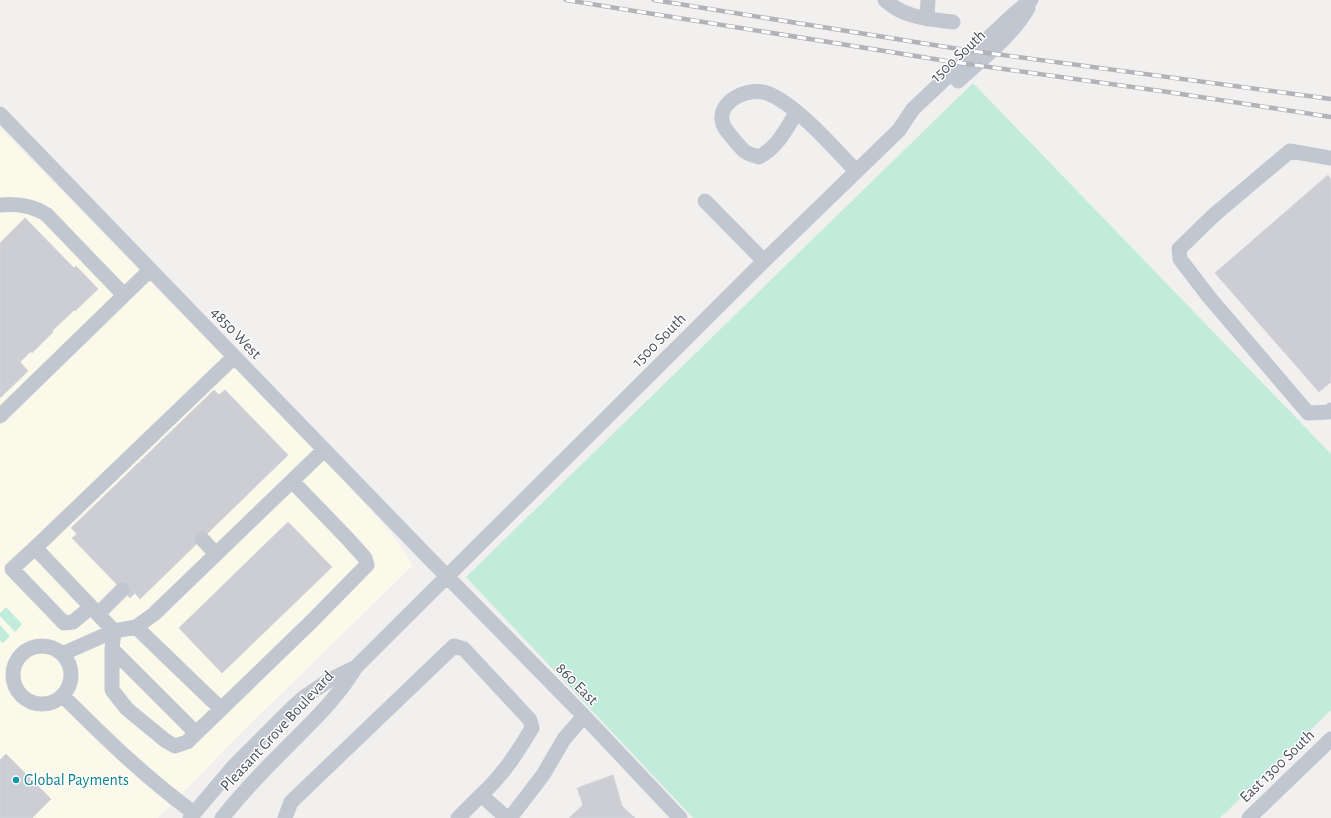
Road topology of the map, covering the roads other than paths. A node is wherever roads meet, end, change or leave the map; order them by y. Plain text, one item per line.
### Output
1 (885, 0) edge
2 (928, 0) edge
3 (1032, 0) edge
4 (927, 19) junction
5 (953, 22) dead end
6 (797, 112) junction
7 (0, 114) edge
8 (1331, 158) edge
9 (856, 171) junction
10 (705, 201) dead end
11 (0, 204) edge
12 (764, 261) junction
13 (150, 270) junction
14 (124, 295) junction
15 (234, 357) junction
16 (1331, 410) edge
17 (0, 416) edge
18 (324, 450) junction
19 (292, 481) junction
20 (202, 539) dead end
21 (37, 546) junction
22 (216, 554) junction
23 (447, 577) junction
24 (122, 590) dead end
25 (95, 610) junction
26 (136, 627) junction
27 (114, 630) junction
28 (112, 649) junction
29 (62, 654) junction
30 (356, 667) junction
31 (63, 696) junction
32 (220, 709) junction
33 (584, 716) junction
34 (196, 733) junction
35 (1331, 739) edge
36 (481, 795) junction
37 (192, 816) edge
38 (222, 818) edge
39 (285, 818) edge
40 (458, 818) edge
41 (509, 818) edge
42 (680, 818) edge
43 (1249, 818) edge

1 - 4 street
2 - 4 street
3 - 9 street, 1500 South
4 - 5 street
6 - 6 street
6 - 9 street
7 - 13 street, 4850 West
8 - 16 street
9 - 12 street, 1500 South
10 - 12 street
11 - 14 street
12 - 23 street, 1500 South
13 - 14 street
13 - 15 street, 4850 West
14 - 17 street
15 - 18 street, 4850 West
15 - 21 street
18 - 19 street
18 - 23 street, 4850 West
19 - 22 street
19 - 32 street
20 - 22 street
21 - 25 street
21 - 25 street
22 - 26 street
23 - 30 street, Pleasant Grove Boulevard
23 - 33 street, 860 East
24 - 25 street
25 - 27 street
26 - 27 street
26 - 32 street
27 - 28 street
27 - 29 street
28 - 34 street
28 - 34 street
29 - 31 street
29 - 31 street
30 - 37 street, Pleasant Grove Boulevard
30 - 38 street, Pleasant Grove Boulevard
31 - 37 street
32 - 34 street
33 - 41 street
33 - 42 street, 860 East
35 - 43 street, East 1300 South
36 - 39 street
36 - 40 street
36 - 41 street

